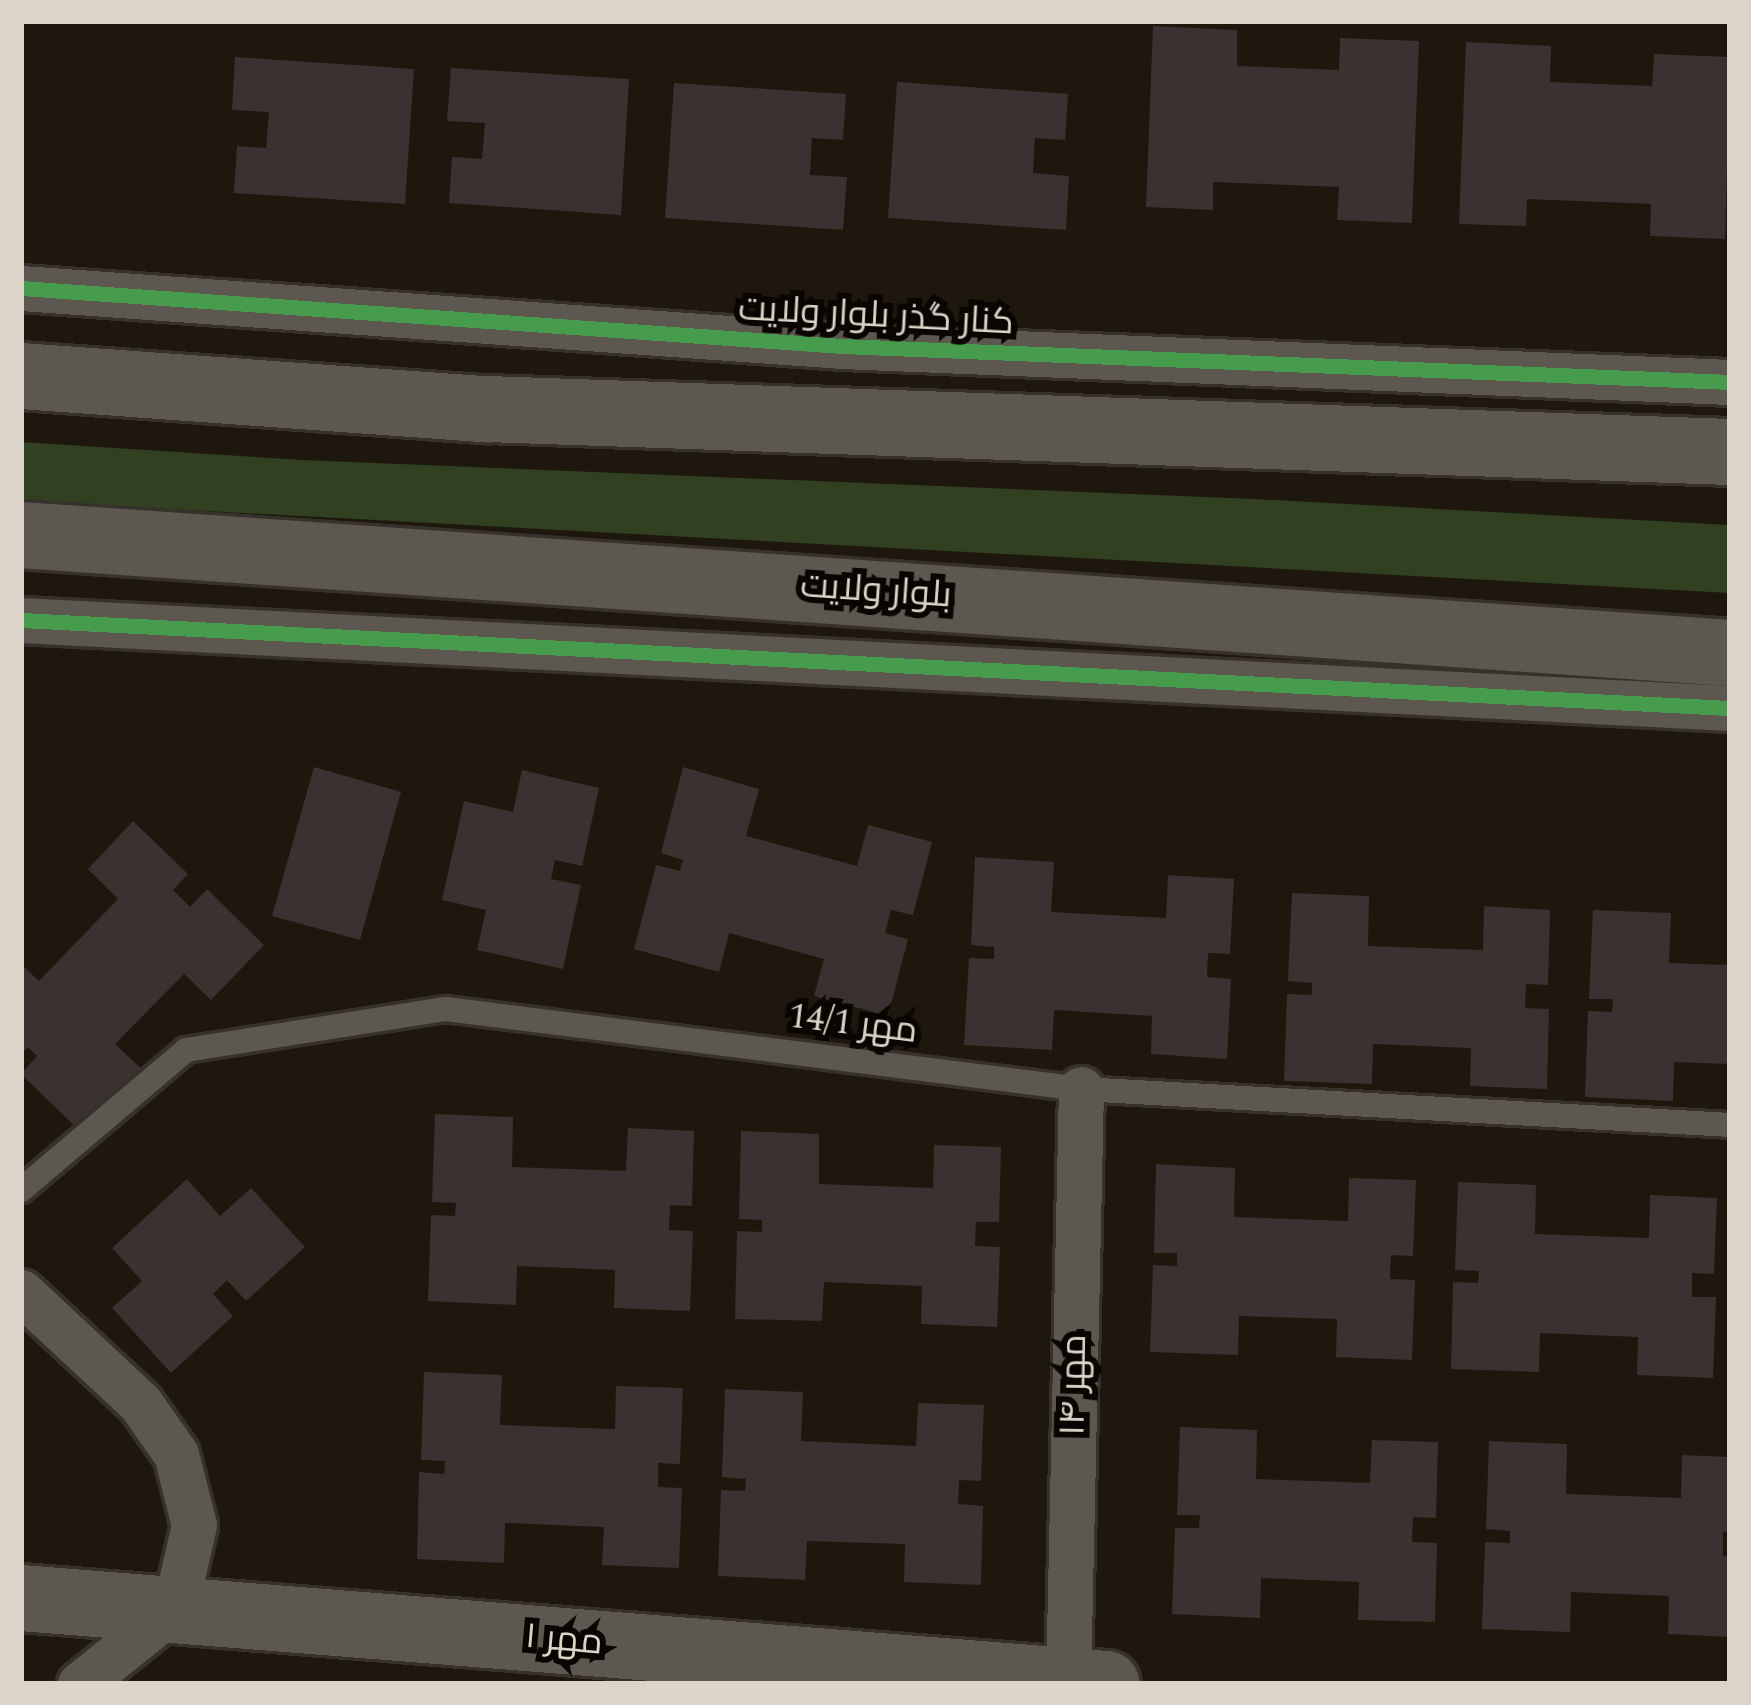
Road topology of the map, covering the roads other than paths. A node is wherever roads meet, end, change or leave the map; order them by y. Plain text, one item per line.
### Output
1 (21, 287) edge
2 (21, 376) edge
3 (1730, 382) edge
4 (1730, 452) edge
5 (21, 536) edge
6 (21, 620) edge
7 (1730, 653) edge
8 (1730, 708) edge
9 (1081, 1089) junction
10 (1730, 1125) edge
11 (21, 1190) edge
12 (21, 1292) edge
13 (21, 1598) edge
14 (176, 1608) junction
15 (1081, 1683) edge
16 (80, 1684) edge

1 - 3 street, کنار گذر بلوار ولایت
2 - 4 main road
5 - 7 main road, بلوار ولایت
6 - 8 street
9 - 10 lane, مهر 14/1
9 - 11 lane, مهر 14/1
9 - 15 street, مهر ۱۴
12 - 14 street
13 - 14 main road, مهر ۱
14 - 15 main road, مهر ۱
14 - 16 street

